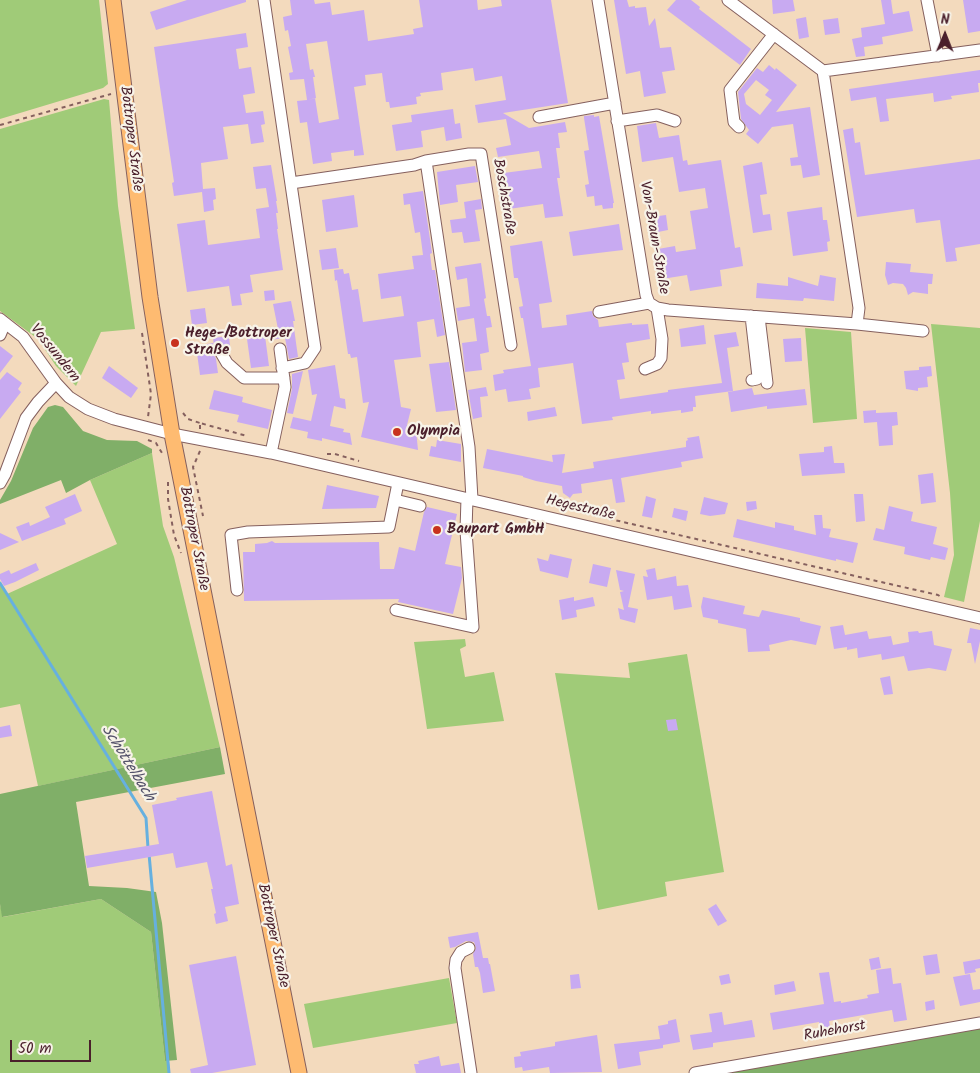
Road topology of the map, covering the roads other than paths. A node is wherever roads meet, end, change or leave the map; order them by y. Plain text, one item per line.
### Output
1 (114, 0) edge
2 (264, 0) edge
3 (598, 0) edge
4 (728, 0) edge
5 (927, 0) edge
6 (774, 34) junction
7 (980, 50) edge
8 (938, 56) junction
9 (823, 71) junction
10 (615, 103) junction
11 (540, 117) dead end
12 (617, 121) junction
13 (675, 121) dead end
14 (739, 127) dead end
15 (426, 161) junction
16 (291, 182) junction
17 (653, 305) junction
18 (599, 312) dead end
19 (755, 317) junction
20 (3, 321) edge
21 (857, 324) junction
22 (924, 331) dead end
23 (0, 335) edge
24 (511, 345) dead end
25 (280, 349) dead end
26 (220, 352) dead end
27 (646, 369) dead end
28 (283, 373) junction
29 (752, 380) dead end
30 (56, 383) junction
31 (767, 383) dead end
32 (172, 434) junction
33 (271, 453) junction
34 (398, 482) junction
35 (0, 483) edge
36 (470, 499) junction
37 (395, 500) junction
38 (420, 506) dead end
39 (236, 590) dead end
40 (396, 610) dead end
41 (980, 618) edge
42 (469, 948) dead end
43 (980, 1023) edge
44 (299, 1073) edge
45 (471, 1073) edge
46 (695, 1073) edge

1 - 32 main road, Bottroper Straße
2 - 16 street
3 - 10 street, Von-Braun-Straße
4 - 6 street
5 - 8 street
6 - 9 street
6 - 14 street
7 - 8 street
8 - 9 street
9 - 21 street
10 - 11 street
10 - 12 street, Von-Braun-Straße
12 - 13 street
12 - 17 street, Von-Braun-Straße
15 - 16 street, Boschstraße
15 - 24 street, Boschstraße
15 - 36 street
16 - 28 street
17 - 18 street
17 - 19 street, Von-Braun-Straße
17 - 27 street
19 - 21 street, Von-Braun-Straße
19 - 29 street
19 - 31 street
20 - 23 street
20 - 30 street, Vossundern
21 - 22 street, Von-Braun-Straße
25 - 28 street
26 - 28 street
28 - 33 street
30 - 32 street, Vossundern
30 - 35 street
32 - 33 street, Hegestraße
32 - 44 main road, Bottroper Straße
33 - 34 street, Hegestraße
34 - 36 street, Hegestraße
34 - 37 street
36 - 40 street
36 - 41 street, Hegestraße
37 - 38 street
37 - 39 street
42 - 45 street
43 - 46 street, Ruhehorst

